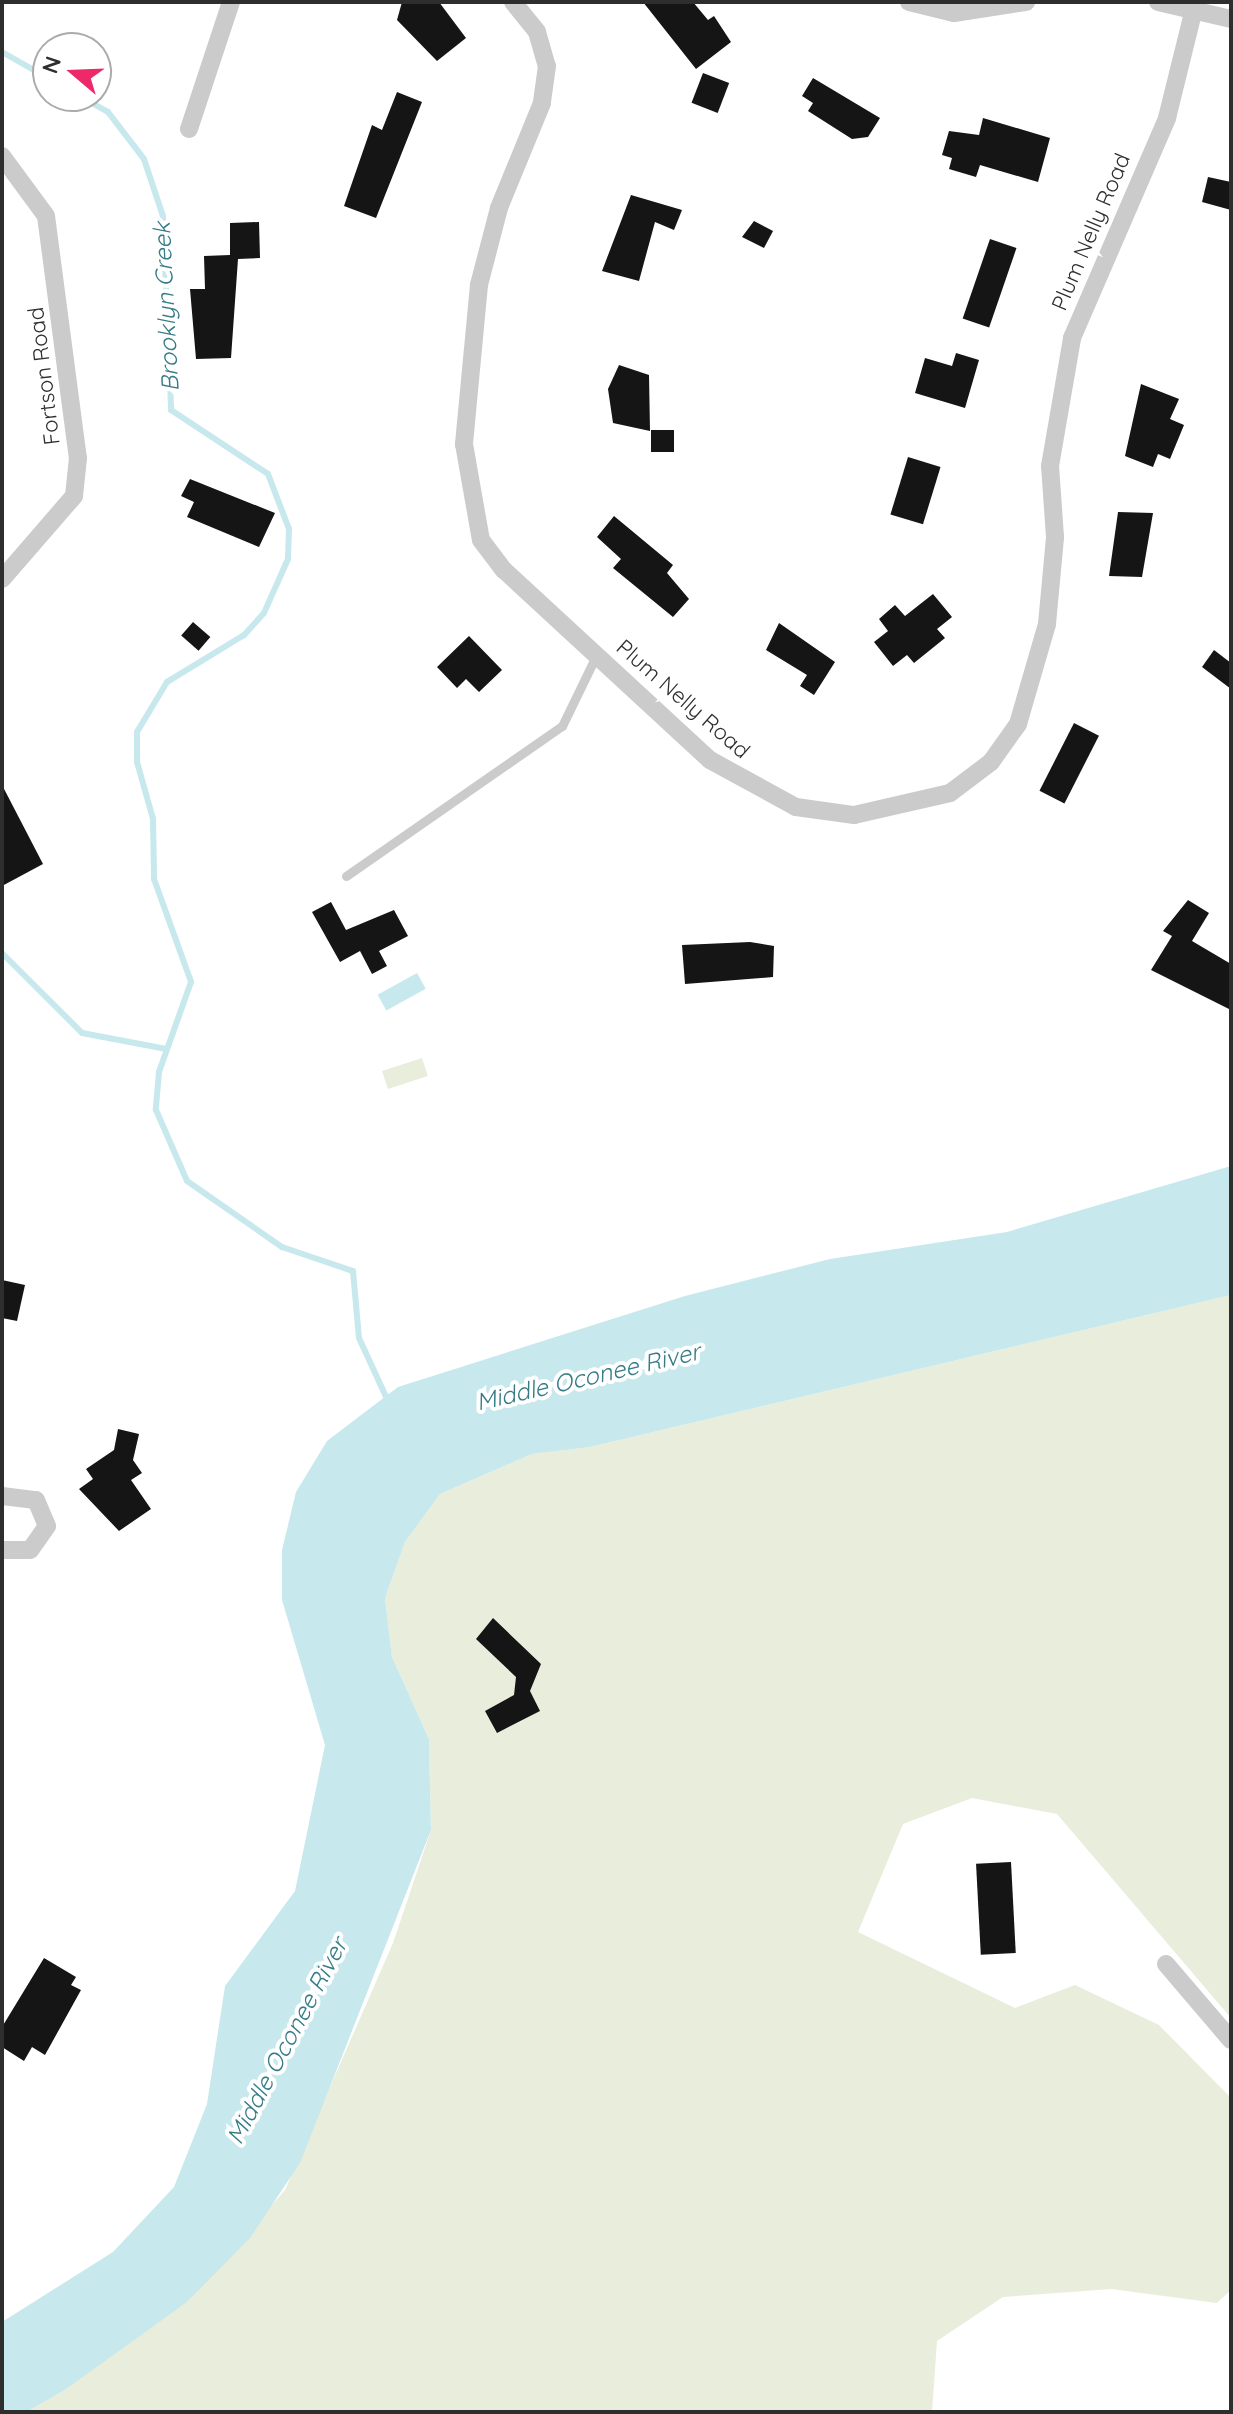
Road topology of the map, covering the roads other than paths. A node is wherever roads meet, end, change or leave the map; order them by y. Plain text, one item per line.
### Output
1 (231, 2) edge
2 (513, 2) edge
3 (909, 2) edge
4 (1026, 2) edge
5 (1158, 2) edge
6 (1193, 13) junction
7 (1231, 19) edge
8 (189, 129) dead end
9 (2, 156) edge
10 (2, 579) edge
11 (596, 656) junction
12 (346, 876) dead end
13 (2, 1496) edge
14 (3, 1552) edge
15 (1166, 1964) dead end
16 (1231, 2040) edge

1 - 8 street
2 - 11 street, Plum Nelly Road
3 - 4 street
5 - 6 street
6 - 7 street
6 - 11 street, Plum Nelly Road
9 - 10 street, Fortson Road
11 - 12 lane
13 - 14 street
15 - 16 street

